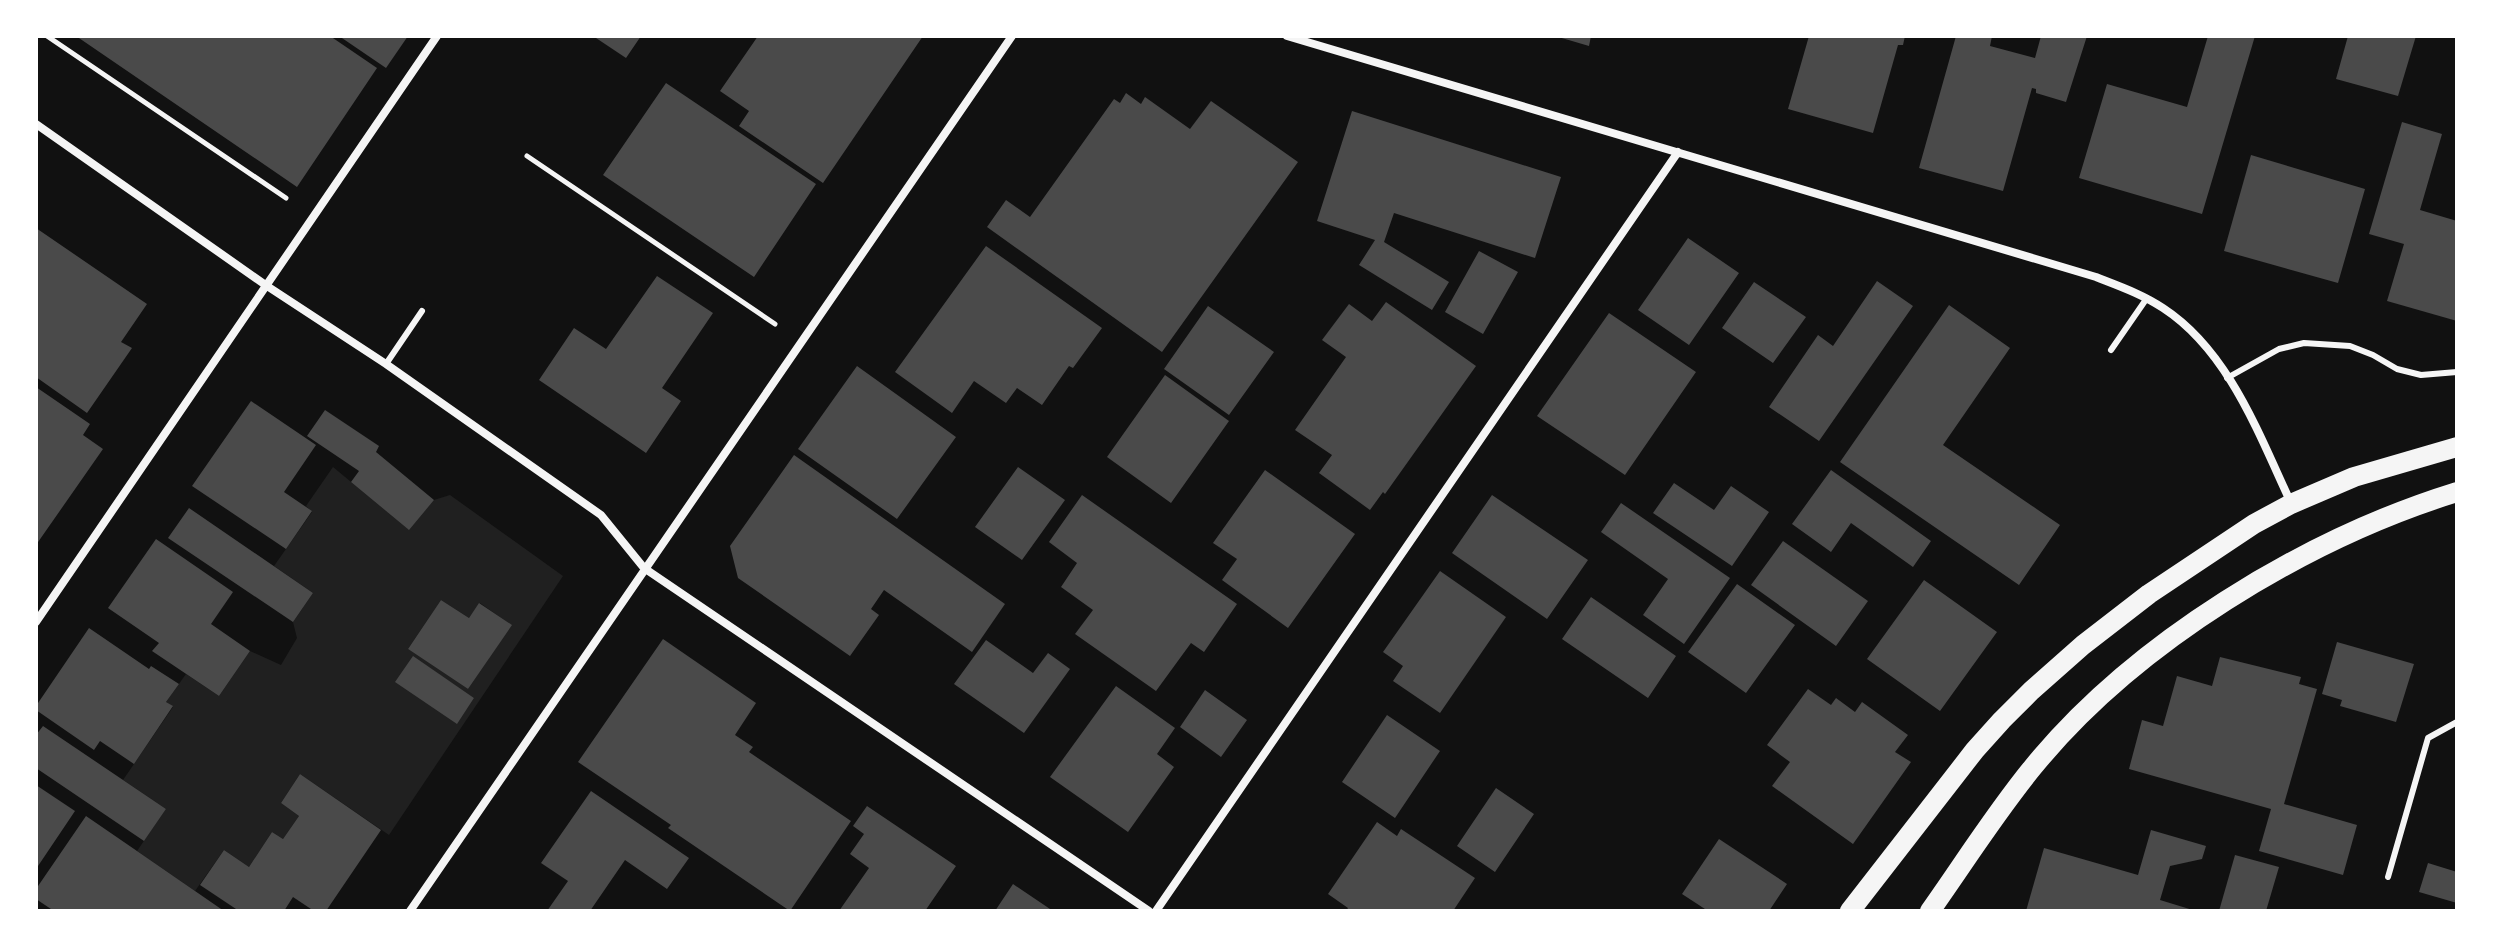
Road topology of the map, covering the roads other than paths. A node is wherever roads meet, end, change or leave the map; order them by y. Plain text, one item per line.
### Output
1 (437, 36) edge
2 (1012, 36) edge
3 (1287, 36) edge
4 (36, 124) edge
5 (1678, 152) junction
6 (267, 286) junction
7 (2147, 298) junction
8 (422, 311) dead end
9 (2111, 350) dead end
10 (386, 364) junction
11 (2457, 372) edge
12 (2227, 378) junction
13 (2457, 447) edge
14 (2457, 492) edge
15 (2291, 504) junction
16 (644, 568) junction
17 (36, 622) edge
18 (2457, 722) edge
19 (2388, 877) dead end
20 (410, 911) edge
21 (1149, 911) edge
22 (1156, 911) edge
23 (1850, 911) edge
24 (1930, 911) edge

1 - 6 street
2 - 16 street
3 - 5 street
4 - 6 street
5 - 7 street
5 - 22 street
6 - 10 street
6 - 17 street
7 - 9 lane
7 - 12 street
8 - 10 lane
10 - 16 street
11 - 12 lane
12 - 15 street
13 - 15 main road
14 - 24 main road
15 - 23 main road
16 - 20 street
16 - 21 street
18 - 19 lane

